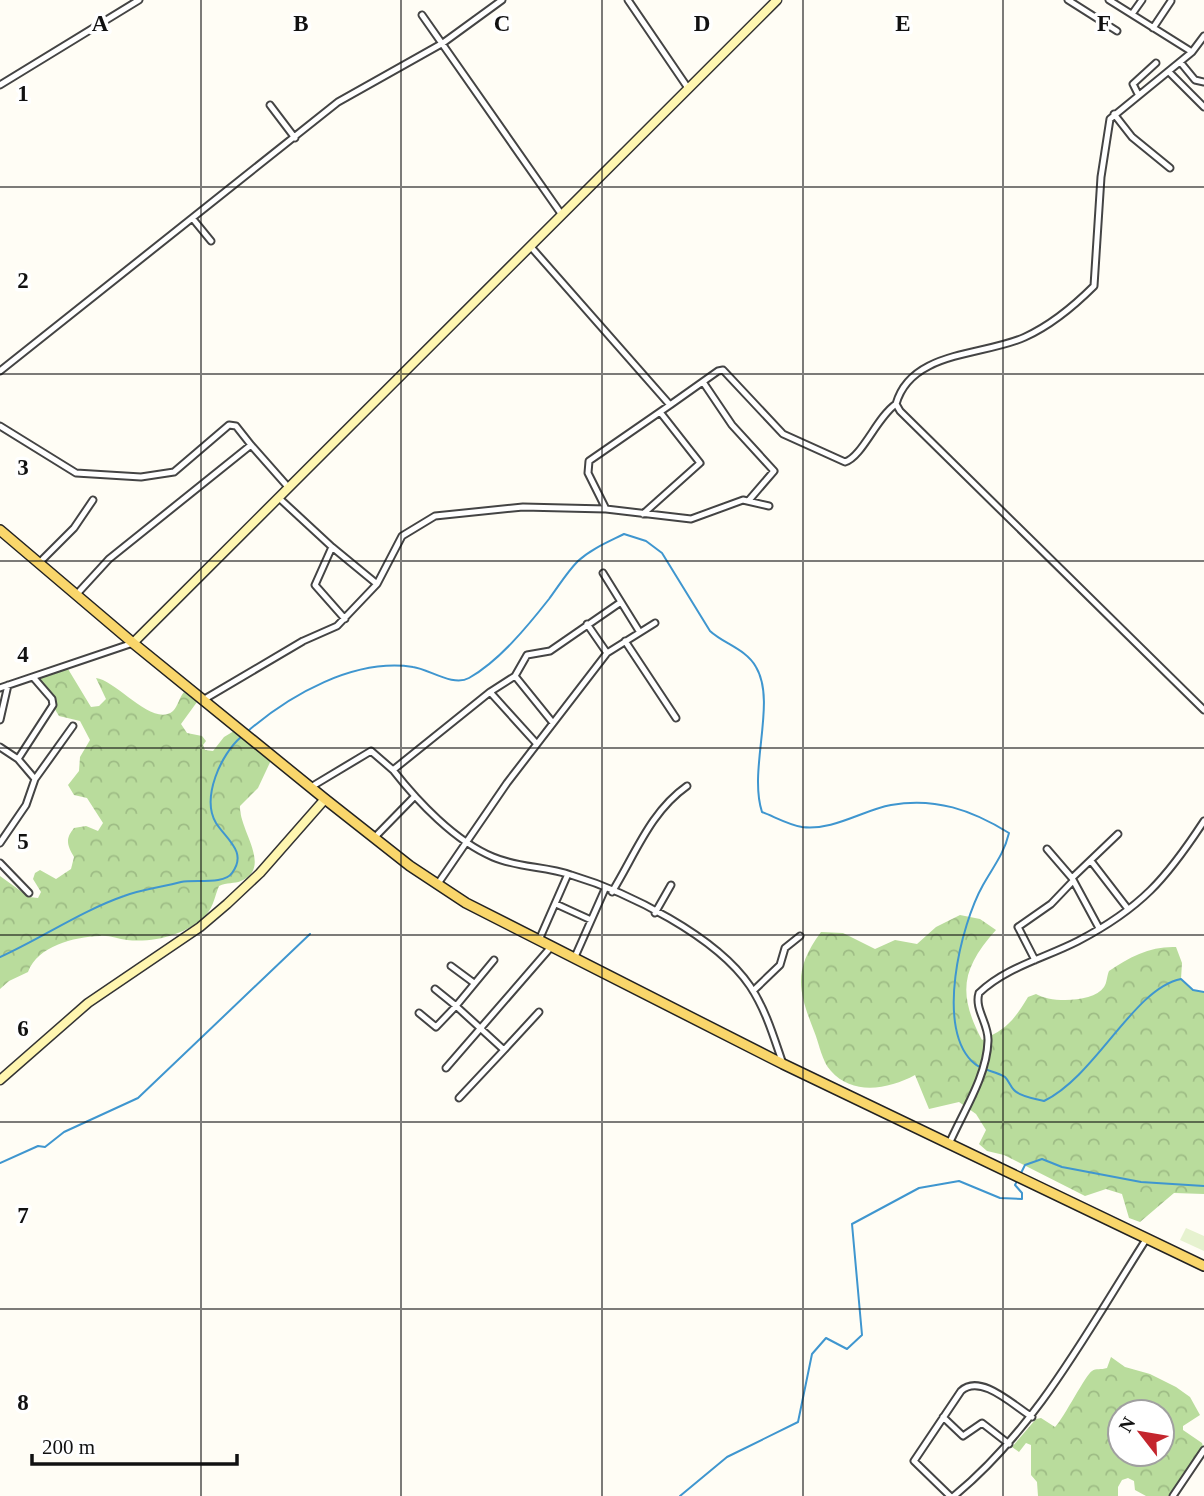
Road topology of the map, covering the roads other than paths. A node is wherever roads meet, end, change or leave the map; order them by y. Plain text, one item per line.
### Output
1 (139, 0) edge
2 (502, 0) edge
3 (628, 0) edge
4 (777, 0) edge
5 (1068, 0) edge
6 (1109, 0) edge
7 (1142, 0) edge
8 (1171, 1) edge
9 (1132, 14) junction
10 (422, 15) dead end
11 (1153, 28) junction
12 (1117, 31) dead end
13 (1204, 36) edge
14 (443, 43) junction
15 (1197, 46) junction
16 (1204, 51) edge
17 (1192, 52) junction
18 (1156, 63) dead end
19 (1181, 64) junction
20 (1170, 73) junction
21 (1204, 82) edge
22 (0, 85) edge
23 (688, 88) junction
24 (1138, 94) junction
25 (270, 106) dead end
26 (1204, 107) edge
27 (1114, 114) junction
28 (295, 138) junction
29 (1170, 168) dead end
30 (562, 215) junction
31 (194, 219) junction
32 (211, 241) dead end
33 (531, 247) junction
34 (0, 371) edge
35 (703, 382) junction
36 (896, 404) junction
37 (670, 405) junction
38 (660, 411) junction
39 (0, 426) edge
40 (251, 445) junction
41 (289, 488) junction
42 (279, 498) junction
43 (750, 499) junction
44 (93, 500) dead end
45 (769, 506) dead end
46 (606, 509) junction
47 (643, 514) junction
48 (0, 530) edge
49 (332, 547) junction
50 (40, 563) junction
51 (603, 573) dead end
52 (377, 584) junction
53 (76, 595) junction
54 (621, 602) junction
55 (345, 619) junction
56 (655, 623) dead end
57 (587, 624) junction
58 (639, 631) junction
59 (625, 641) junction
60 (133, 643) junction
61 (607, 653) junction
62 (515, 676) junction
63 (33, 677) junction
64 (8, 685) junction
65 (0, 688) edge
66 (490, 692) junction
67 (203, 700) junction
68 (1204, 710) edge
69 (676, 718) dead end
70 (0, 720) edge
71 (553, 723) junction
72 (73, 726) dead end
73 (537, 744) junction
74 (0, 747) edge
75 (18, 759) junction
76 (393, 770) junction
77 (35, 779) junction
78 (687, 786) dead end
79 (311, 787) junction
80 (415, 796) junction
81 (324, 799) junction
82 (1204, 821) edge
83 (1118, 835) dead end
84 (374, 838) junction
85 (467, 841) junction
86 (0, 843) edge
87 (1047, 849) dead end
88 (1091, 861) junction
89 (0, 863) edge
90 (569, 874) junction
91 (1072, 880) junction
92 (437, 885) junction
93 (671, 885) dead end
94 (608, 890) junction
95 (29, 893) dead end
96 (556, 904) junction
97 (1128, 909) junction
98 (655, 913) junction
99 (591, 920) junction
100 (1099, 928) junction
101 (800, 936) dead end
102 (539, 940) junction
103 (551, 947) junction
104 (574, 958) junction
105 (494, 960) dead end
106 (1035, 960) junction
107 (451, 966) dead end
108 (474, 984) junction
109 (435, 989) dead end
110 (753, 991) junction
111 (456, 1006) junction
112 (538, 1012) dead end
113 (419, 1013) dead end
114 (481, 1029) junction
115 (503, 1050) junction
116 (783, 1064) junction
117 (446, 1068) dead end
118 (0, 1080) edge
119 (459, 1098) dead end
120 (949, 1144) junction
121 (1147, 1238) junction
122 (1204, 1266) edge
123 (943, 1417) junction
124 (1032, 1417) junction
125 (1009, 1444) junction
126 (1204, 1450) edge
127 (952, 1496) edge
128 (1173, 1496) edge

1 - 22 street
2 - 14 street
3 - 23 street
4 - 23 street
5 - 12 street
6 - 9 street
7 - 9 street
8 - 11 street
9 - 11 street
10 - 14 street
11 - 17 street
13 - 15 street
14 - 28 street
14 - 30 street
15 - 16 street
15 - 17 street
17 - 19 street
18 - 24 street
19 - 20 street
19 - 21 street
20 - 24 street
20 - 26 street
23 - 30 street
24 - 27 street
25 - 28 street
27 - 29 street
27 - 36 street
28 - 31 street
30 - 33 street
31 - 32 street
31 - 34 street
33 - 37 street
33 - 41 street
35 - 36 street
35 - 37 street
35 - 43 street
36 - 68 street
37 - 38 street
38 - 46 street
38 - 47 street
39 - 40 street
40 - 41 street
40 - 53 street
41 - 42 street
42 - 49 street
42 - 60 street
43 - 45 street
43 - 47 street
44 - 50 street
46 - 47 street
46 - 52 street
48 - 50 main road
49 - 52 street
49 - 55 street
50 - 53 main road
51 - 54 street
52 - 55 street
53 - 60 main road
54 - 57 street
54 - 58 street
55 - 67 street
56 - 58 street
57 - 61 street
57 - 62 street
58 - 59 street
59 - 61 street
59 - 69 street
60 - 63 street
60 - 67 main road
61 - 71 street
62 - 66 street
62 - 71 street
63 - 64 street
63 - 75 street
64 - 65 street
64 - 70 street
66 - 73 street
66 - 76 street
67 - 79 main road
71 - 73 street
72 - 77 street
73 - 85 street
74 - 75 street
75 - 77 street
76 - 79 street
76 - 80 street
77 - 86 street
78 - 94 street
79 - 81 main road
80 - 84 street
80 - 85 street
81 - 84 main road
81 - 118 street
82 - 97 street
83 - 88 street
84 - 92 main road
85 - 90 street
85 - 92 street
87 - 91 street
88 - 91 street
88 - 97 street
89 - 95 street
90 - 94 street
90 - 96 street
91 - 100 street
91 - 106 street
92 - 102 main road
93 - 98 street
94 - 98 street
94 - 99 street
96 - 99 street
96 - 102 street
97 - 100 street
98 - 110 street
99 - 104 street
100 - 106 street
101 - 110 street
102 - 103 main road
103 - 104 main road
103 - 114 street
104 - 116 main road
105 - 108 street
106 - 120 street
107 - 108 street
108 - 111 street
109 - 111 street
110 - 116 street
111 - 113 street
111 - 114 street
112 - 115 street
114 - 115 street
114 - 117 street
115 - 119 street
116 - 120 main road
120 - 121 main road
121 - 122 main road
121 - 124 street
123 - 124 street
123 - 125 street
123 - 127 street
124 - 125 street
125 - 127 street
126 - 128 street

